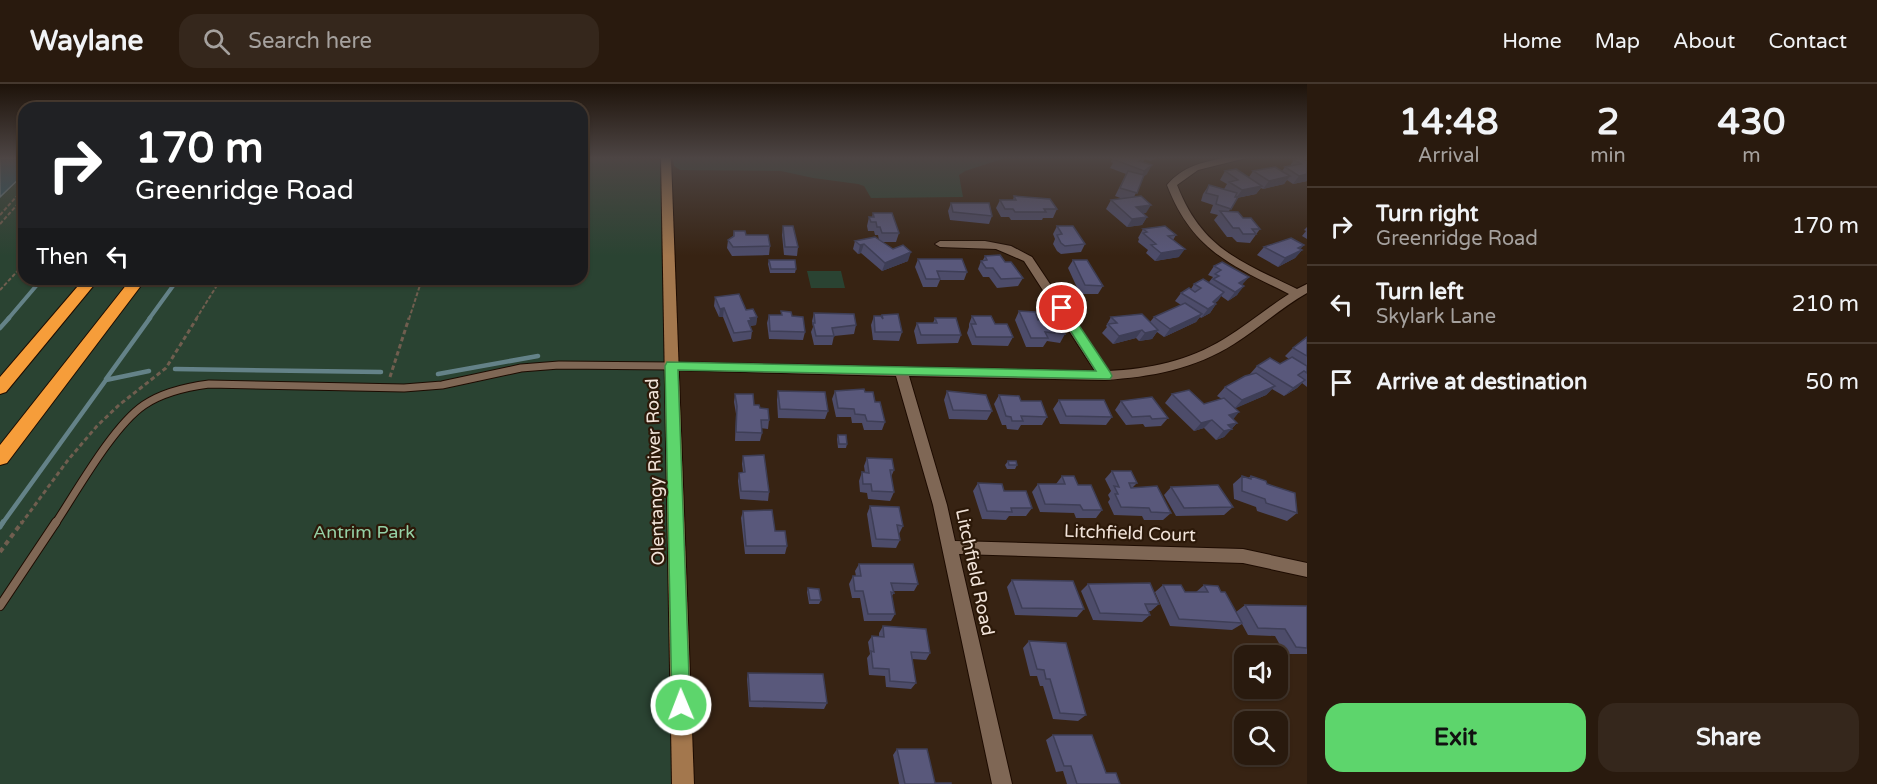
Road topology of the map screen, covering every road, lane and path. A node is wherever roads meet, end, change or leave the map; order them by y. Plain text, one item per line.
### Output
1 (667, 191) edge
2 (1173, 191) edge
3 (18, 195) edge
4 (18, 204) edge
5 (0, 215) edge
6 (0, 224) edge
7 (940, 244) dead end
8 (18, 270) edge
9 (87, 285) edge
10 (134, 285) edge
11 (217, 285) edge
12 (420, 285) edge
13 (0, 290) edge
14 (1302, 291) edge
15 (671, 366) junction
16 (901, 371) junction
17 (1105, 376) junction
18 (0, 388) edge
19 (387, 388) junction
20 (0, 458) edge
21 (950, 548) junction
22 (0, 552) edge
23 (1307, 570) edge
24 (0, 606) edge
25 (683, 784) edge
26 (1002, 784) edge

1 - 15 main road, Olentangy River Road
2 - 14 street
3 - 5 path
4 - 6 path
7 - 17 street
8 - 13 path
9 - 18 highway
10 - 20 highway
11 - 22 path
12 - 19 path
14 - 17 street
15 - 16 street
15 - 19 lane
15 - 25 main road, Olentangy River Road
16 - 17 street
16 - 21 street, Litchfield Road
19 - 24 lane
21 - 23 street, Litchfield Court
21 - 26 street, Litchfield Road

